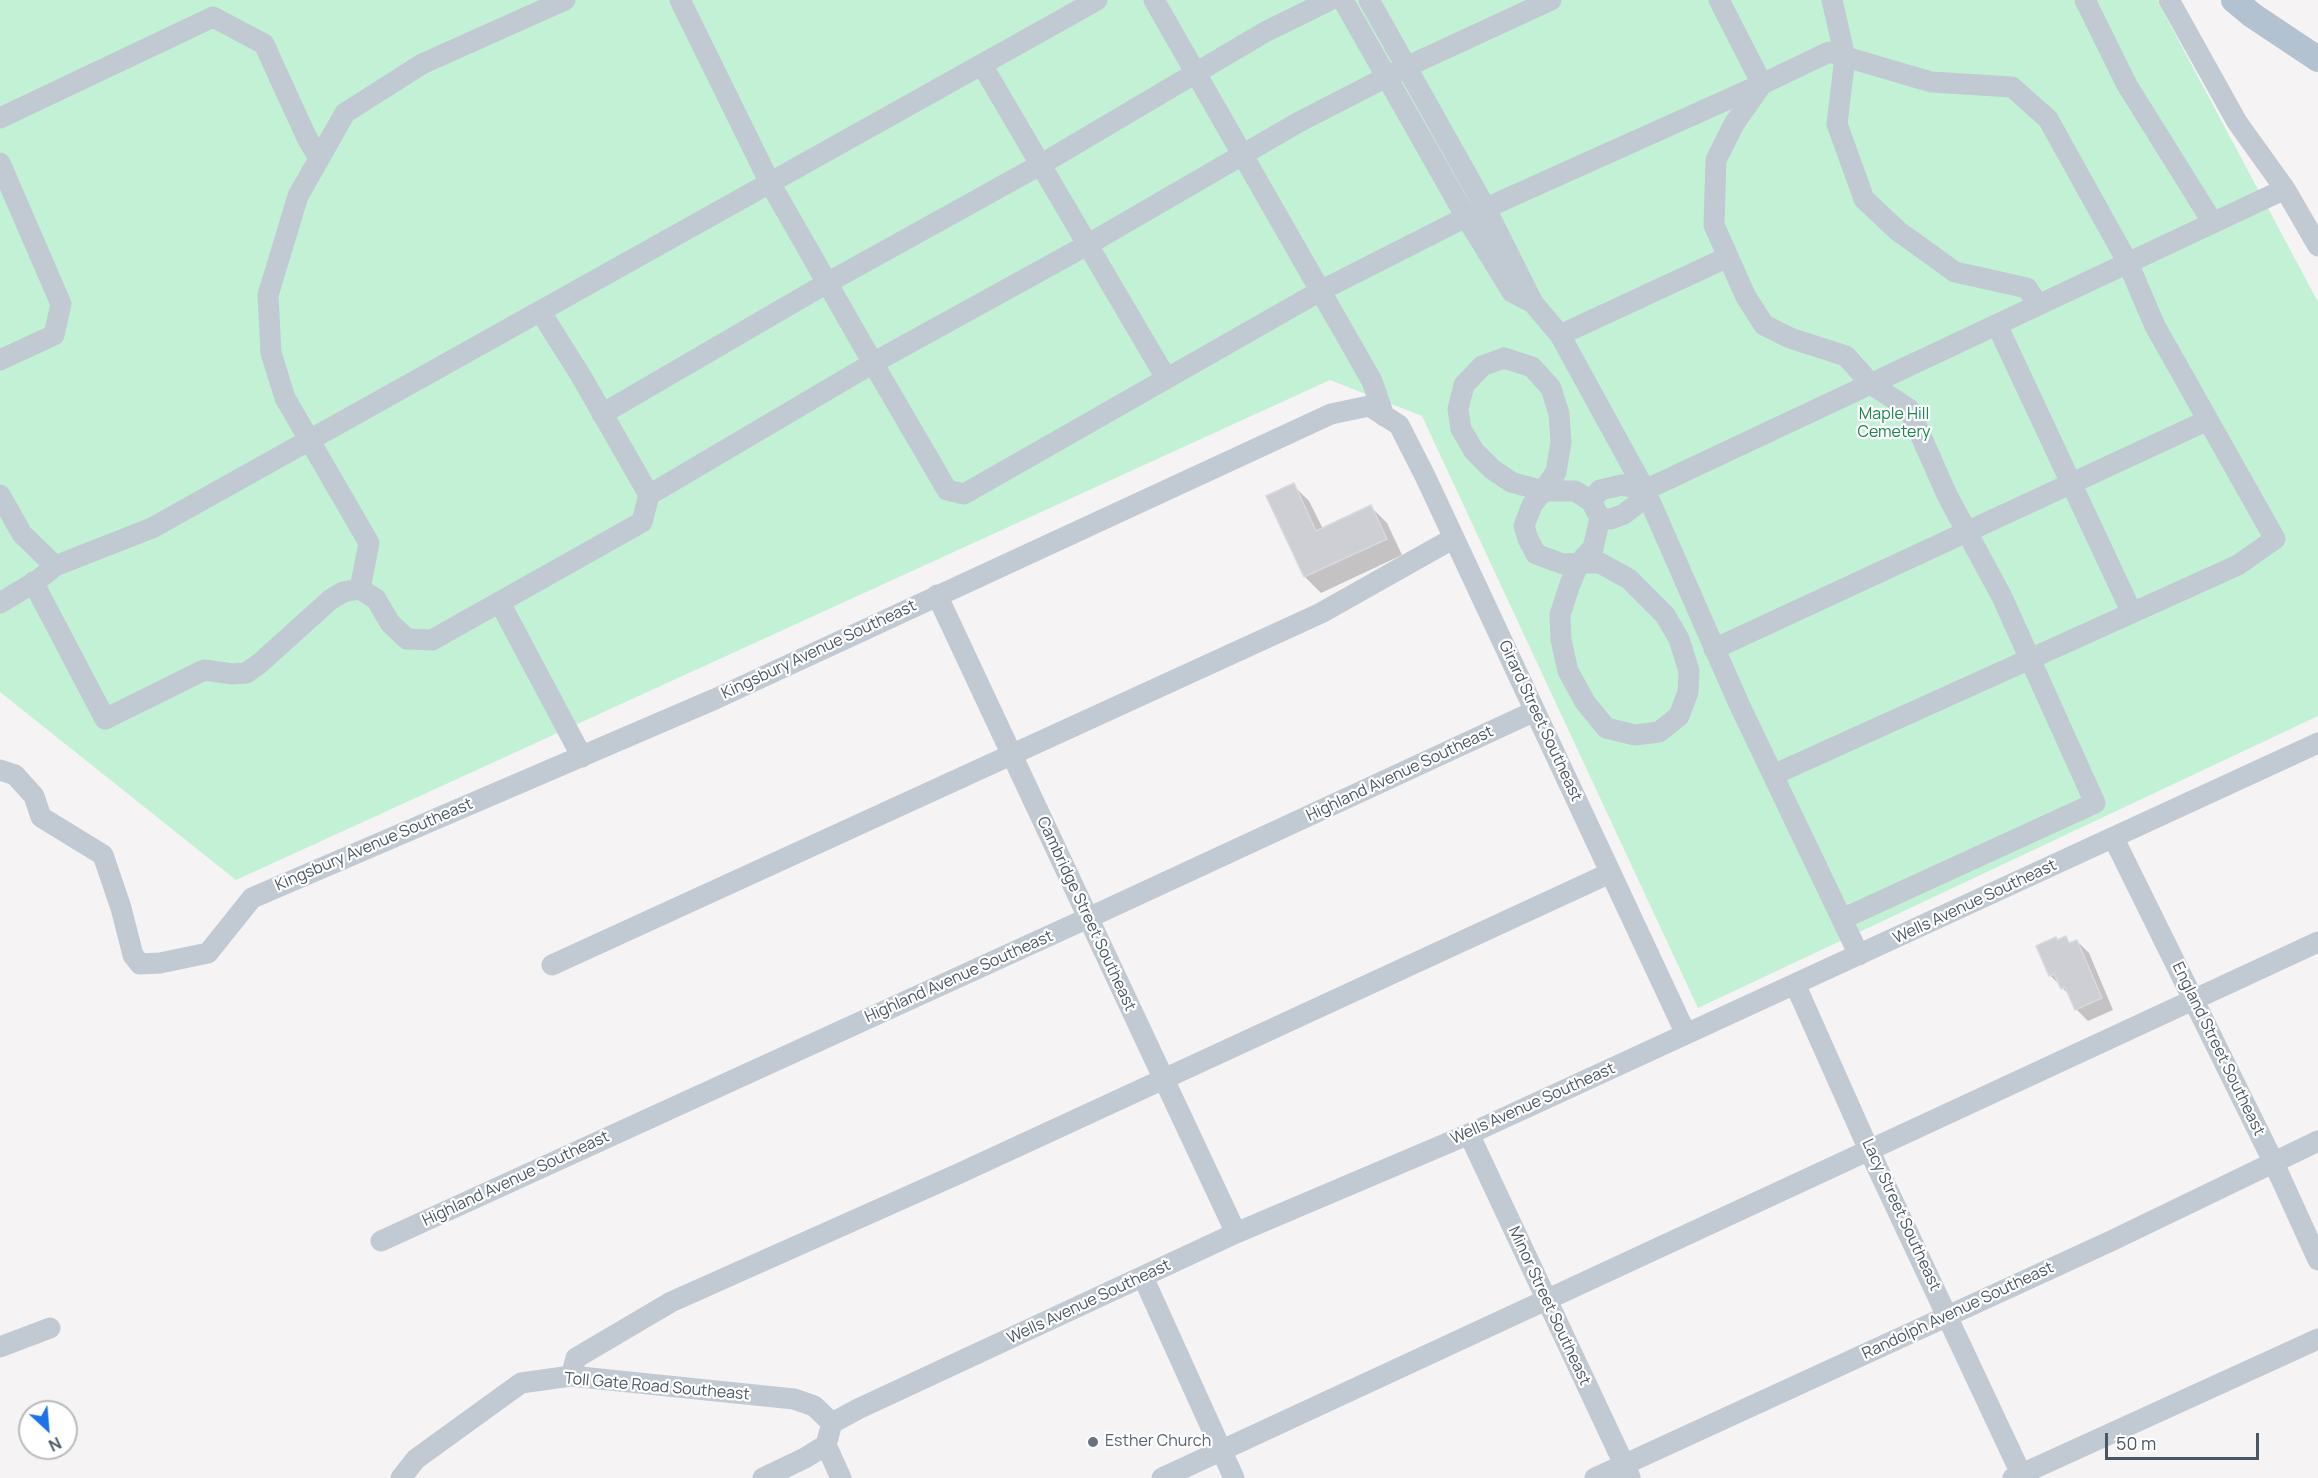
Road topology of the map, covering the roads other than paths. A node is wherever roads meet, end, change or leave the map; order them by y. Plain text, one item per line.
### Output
1 (565, 0) edge
2 (680, 0) edge
3 (1097, 0) edge
4 (1154, 0) edge
5 (1330, 0) edge
6 (1343, 0) edge
7 (1369, 0) edge
8 (1551, 0) edge
9 (1719, 0) edge
10 (1832, 0) edge
11 (2085, 0) edge
12 (2169, 0) edge
13 (2234, 0) edge
14 (1845, 57) junction
15 (2318, 59) edge
16 (982, 65) junction
17 (1406, 67) junction
18 (1197, 73) junction
19 (1386, 77) junction
20 (1761, 84) junction
21 (0, 118) edge
22 (1244, 155) junction
23 (319, 158) junction
24 (0, 163) edge
25 (1040, 165) junction
26 (770, 183) junction
27 (2285, 189) junction
28 (1486, 209) junction
29 (1466, 217) junction
30 (2213, 224) junction
31 (1086, 245) junction
32 (2318, 246) edge
33 (1728, 257) junction
34 (2128, 263) junction
35 (827, 283) junction
36 (1322, 290) junction
37 (1533, 303) junction
38 (2038, 305) junction
39 (540, 311) junction
40 (1997, 325) junction
41 (1560, 335) junction
42 (0, 360) edge
43 (873, 363) junction
44 (1166, 378) junction
45 (1871, 384) junction
46 (602, 414) junction
47 (1384, 416) junction
48 (2208, 420) junction
49 (309, 440) junction
50 (2071, 484) junction
51 (1645, 490) junction
52 (1543, 491) junction
53 (0, 495) edge
54 (649, 495) junction
55 (1595, 509) junction
56 (1966, 532) junction
57 (1454, 538) junction
58 (1579, 563) junction
59 (55, 566) junction
60 (33, 582) junction
61 (360, 589) junction
62 (937, 595) junction
63 (0, 603) edge
64 (500, 603) junction
65 (2132, 613) junction
66 (1714, 649) junction
67 (2029, 659) junction
68 (1535, 711) junction
69 (2318, 743) edge
70 (1011, 755) junction
71 (582, 757) junction
72 (0, 770) edge
73 (1773, 775) junction
74 (2114, 839) junction
75 (1610, 873) junction
76 (1088, 918) junction
77 (1842, 919) junction
78 (2318, 942) edge
79 (1859, 955) junction
80 (552, 965) dead end
81 (1795, 984) junction
82 (2194, 1000) junction
83 (1686, 1034) junction
84 (1163, 1079) junction
85 (1469, 1134) junction
86 (2318, 1141) edge
87 (1869, 1150) junction
88 (2273, 1161) junction
89 (1236, 1233) junction
90 (381, 1241) dead end
91 (2318, 1260) edge
92 (1143, 1277) junction
93 (1546, 1300) junction
94 (1948, 1316) junction
95 (50, 1328) dead end
96 (2318, 1339) edge
97 (0, 1347) edge
98 (571, 1376) junction
99 (832, 1423) junction
100 (826, 1445) junction
101 (1222, 1450) junction
102 (1627, 1472) edge
103 (2019, 1477) edge
104 (401, 1478) edge
105 (763, 1478) edge
106 (841, 1478) edge
107 (1162, 1478) edge
108 (1234, 1478) edge
109 (1595, 1478) edge

1 - 23 street
2 - 26 street
3 - 16 street
4 - 18 street
5 - 18 street
6 - 19 street
7 - 17 street
8 - 17 street
9 - 20 street
10 - 14 street
11 - 30 street
12 - 27 street
13 - 15 main road
14 - 20 street
14 - 34 street
14 - 38 street
16 - 25 street
16 - 26 street
17 - 19 street
17 - 28 street
18 - 22 street
18 - 25 street
19 - 22 street
19 - 29 street
20 - 28 street
20 - 33 street
21 - 23 street
22 - 31 street
22 - 36 street
23 - 49 street
24 - 42 street
25 - 31 street
25 - 35 street
26 - 35 street
26 - 39 street
27 - 30 street
27 - 32 street
28 - 29 street
28 - 37 street
29 - 36 street
29 - 37 street
30 - 34 street
31 - 43 street
31 - 44 street
33 - 41 street
33 - 45 street
34 - 38 street
34 - 48 street
35 - 43 street
35 - 46 street
36 - 44 street
36 - 47 street
37 - 41 street
38 - 40 street
39 - 46 street
39 - 49 street
40 - 45 street
40 - 50 street
41 - 51 street
43 - 44 street
43 - 54 street
45 - 51 street
45 - 56 street
46 - 54 street
47 - 57 street, Girard Street Southeast
47 - 62 street, Kingsbury Avenue Southeast
48 - 50 street
48 - 65 street
49 - 59 street
49 - 61 street
50 - 56 street
50 - 65 street
51 - 55 street
51 - 55 street
51 - 66 street
52 - 52 street
52 - 55 street
52 - 58 street
53 - 59 street
54 - 64 street
55 - 58 street
56 - 66 street
56 - 67 street
57 - 68 street, Girard Street Southeast
57 - 70 street
58 - 58 street
59 - 60 street
60 - 61 street
60 - 63 street
61 - 64 street
62 - 70 street, Cambridge Street Southeast
62 - 71 street, Kingsbury Avenue Southeast
64 - 71 street
65 - 67 street
66 - 73 street
67 - 73 street
67 - 77 street
68 - 75 street, Girard Street Southeast
68 - 76 street, Highland Avenue Southeast
69 - 74 street, Wells Avenue Southeast
70 - 76 street, Cambridge Street Southeast
70 - 80 street
71 - 72 street, Kingsbury Avenue Southeast
73 - 77 street
74 - 79 street, Wells Avenue Southeast
74 - 82 street, England Street Southeast
75 - 83 street, Girard Street Southeast
75 - 84 street
76 - 84 street, Cambridge Street Southeast
76 - 90 street, Highland Avenue Southeast
77 - 79 street
78 - 82 street
79 - 81 street, Wells Avenue Southeast
81 - 83 street, Wells Avenue Southeast
81 - 87 street, Lacy Street Southeast
82 - 87 street
82 - 88 street, England Street Southeast
83 - 85 street, Wells Avenue Southeast
84 - 89 street, Cambridge Street Southeast
84 - 98 street
85 - 89 street, Wells Avenue Southeast
85 - 93 street, Minor Street Southeast
86 - 88 street, Randolph Avenue Southeast
87 - 93 street
87 - 94 street, Lacy Street Southeast
88 - 91 street, England Street Southeast
88 - 94 street, Randolph Avenue Southeast
89 - 92 street, Wells Avenue Southeast
92 - 99 street, Wells Avenue Southeast
92 - 101 street
93 - 101 street
93 - 102 street, Minor Street Southeast
94 - 102 street, Randolph Avenue Southeast
94 - 103 street, Lacy Street Southeast
95 - 97 street
96 - 103 street
98 - 99 street, Toll Gate Road Southeast
98 - 104 street, Toll Gate Road Southeast
99 - 100 street
100 - 105 street
100 - 106 street
101 - 107 street
101 - 108 street
102 - 109 street, Randolph Avenue Southeast

